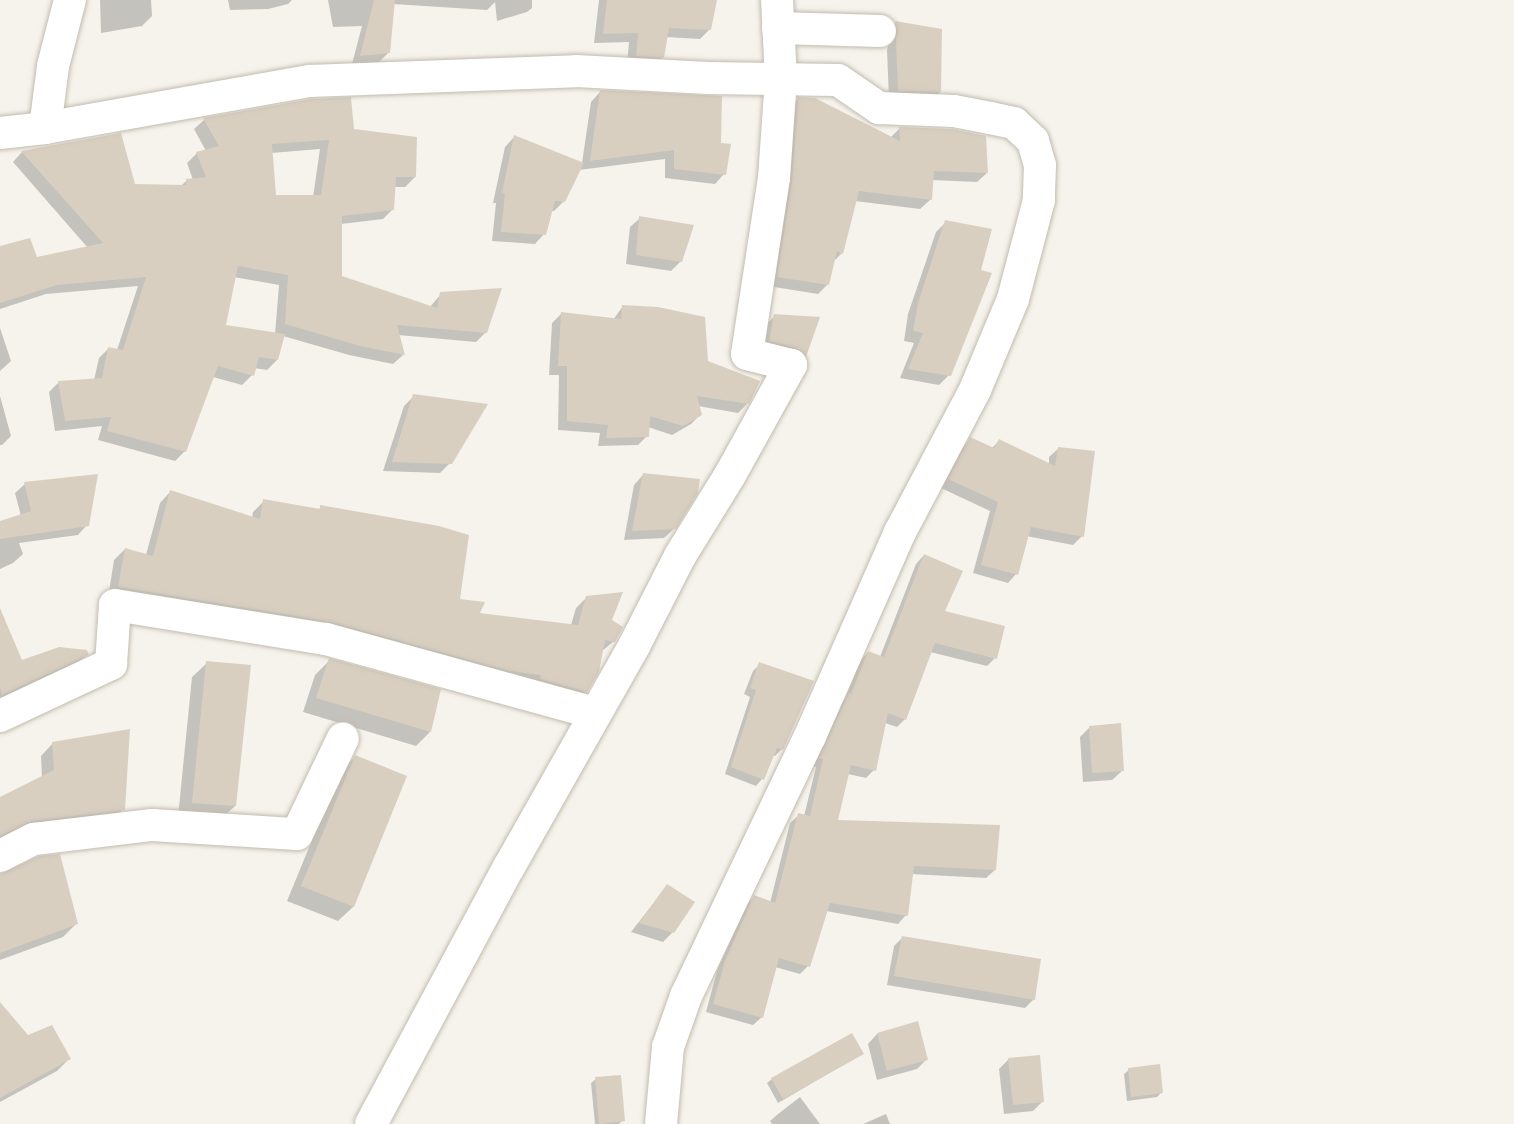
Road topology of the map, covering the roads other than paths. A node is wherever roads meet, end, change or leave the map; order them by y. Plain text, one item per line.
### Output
1 (70, 0) edge
2 (778, 14) edge
3 (880, 31) dead end
4 (781, 79) junction
5 (45, 128) junction
6 (0, 133) edge
7 (595, 713) junction
8 (0, 716) edge
9 (343, 738) dead end
10 (0, 856) edge
11 (371, 1124) edge
12 (661, 1124) edge

1 - 5 street
2 - 3 street
2 - 4 street
4 - 5 street
4 - 7 street
4 - 12 street
5 - 6 street
7 - 8 street
7 - 11 street
9 - 10 street

